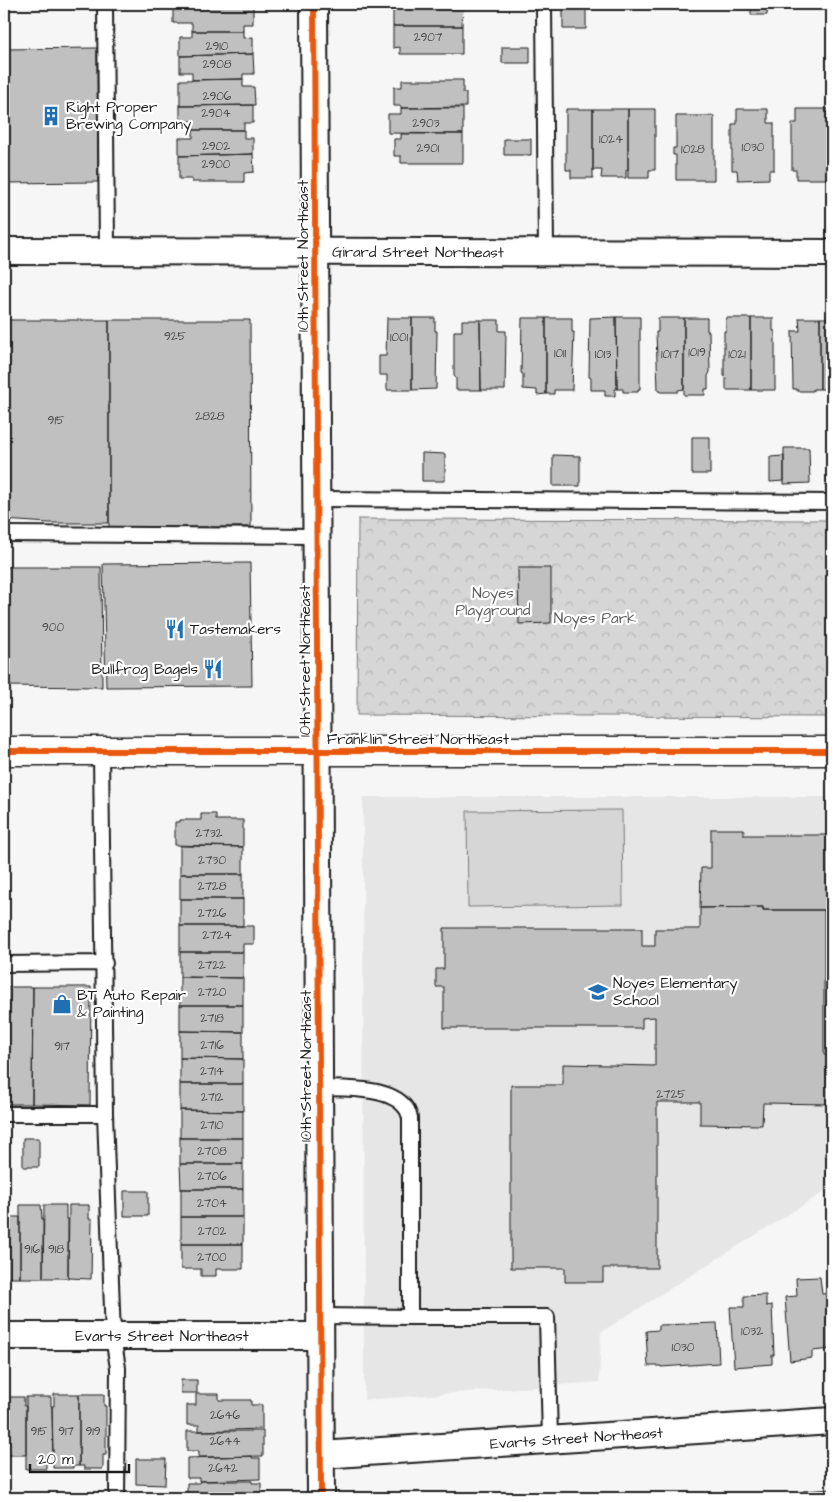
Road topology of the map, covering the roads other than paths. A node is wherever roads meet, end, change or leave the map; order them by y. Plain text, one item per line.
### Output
1 (106, 4) edge
2 (314, 4) edge
3 (544, 4) edge
4 (4, 251) edge
5 (107, 251) junction
6 (315, 251) junction
7 (546, 252) junction
8 (832, 252) edge
9 (317, 499) junction
10 (832, 502) edge
11 (4, 534) edge
12 (316, 536) junction
13 (4, 751) edge
14 (832, 751) edge
15 (101, 752) junction
16 (318, 752) junction
17 (105, 963) junction
18 (4, 964) edge
19 (319, 1088) junction
20 (4, 1114) edge
21 (105, 1114) junction
22 (410, 1317) junction
23 (320, 1326) junction
24 (4, 1336) edge
25 (113, 1337) junction
26 (832, 1421) edge
27 (550, 1440) junction
28 (321, 1455) junction
29 (117, 1498) edge
30 (321, 1498) edge

1 - 5 lane
2 - 6 street, 10th Street Northeast
3 - 7 lane
4 - 5 street, Girard Street Northeast
5 - 6 street, Girard Street Northeast
6 - 7 street, Girard Street Northeast
6 - 9 street, 10th Street Northeast
7 - 8 street, Girard Street Northeast
9 - 10 lane
9 - 12 street, 10th Street Northeast
11 - 12 lane
12 - 16 street, 10th Street Northeast
13 - 15 street, Franklin Street Northeast
14 - 16 street, Franklin Street Northeast
15 - 16 street, Franklin Street Northeast
15 - 17 lane
16 - 19 street, 10th Street Northeast
17 - 18 lane
17 - 21 lane
19 - 22 lane
19 - 23 street, 10th Street Northeast
20 - 21 lane
21 - 25 lane
22 - 23 lane
22 - 27 lane
23 - 25 street, Evarts Street Northeast
23 - 28 street, 10th Street Northeast
24 - 25 street, Evarts Street Northeast
25 - 29 lane
26 - 27 street, Evarts Street Northeast
27 - 28 street, Evarts Street Northeast
28 - 30 street, 10th Street Northeast

